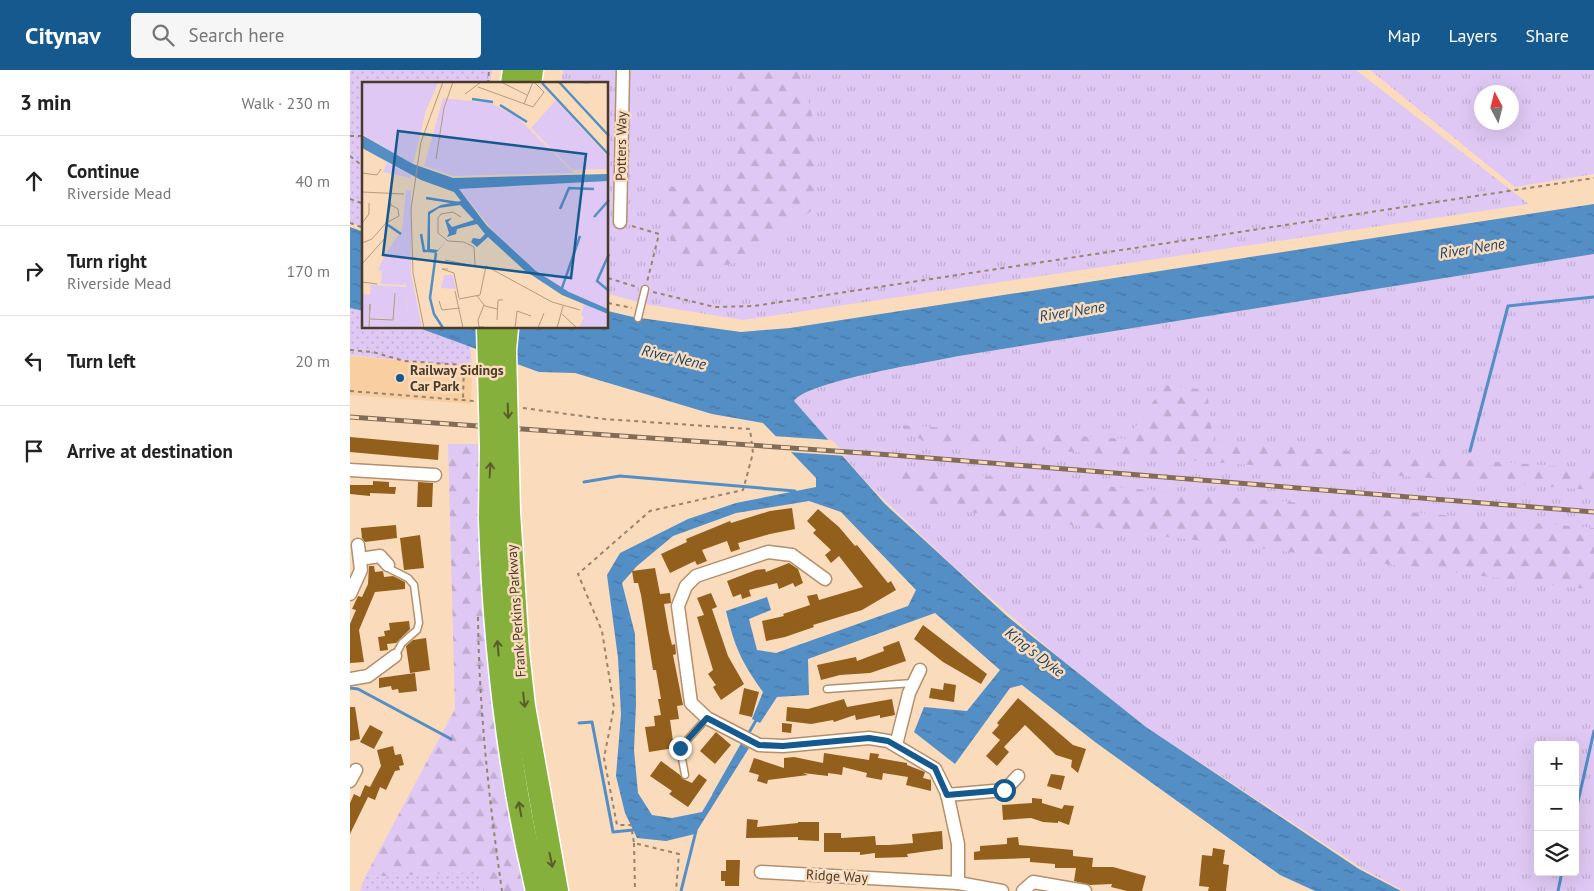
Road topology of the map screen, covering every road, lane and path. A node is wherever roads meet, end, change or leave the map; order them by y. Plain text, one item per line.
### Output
1 (623, 70) edge
2 (350, 156) edge
3 (362, 165) edge
4 (1594, 178) edge
5 (350, 199) edge
6 (362, 203) edge
7 (620, 222) joint
8 (350, 223) edge
9 (362, 227) edge
10 (609, 278) edge
11 (636, 286) junction
12 (646, 289) junction
13 (635, 294) dead end
14 (633, 301) dead end
15 (609, 303) edge
16 (638, 318) dead end
17 (488, 329) edge
18 (507, 329) edge
19 (350, 350) edge
20 (350, 390) edge
21 (463, 400) junction
22 (482, 402) dead end
23 (520, 407) dead end
24 (350, 470) edge
25 (435, 475) dead end
26 (500, 516) junction
27 (358, 545) dead end
28 (385, 557) joint
29 (360, 559) junction
30 (825, 579) dead end
31 (350, 594) edge
32 (478, 608) dead end
33 (395, 656) joint
34 (920, 670) dead end
35 (350, 679) edge
36 (915, 682) junction
37 (827, 689) dead end
38 (707, 718) junction
39 (896, 745) junction
40 (684, 775) dead end
41 (1018, 776) dead end
42 (947, 795) junction
43 (634, 843) junction
44 (761, 872) dead end
45 (958, 883) junction
46 (888, 885) edge
47 (502, 891) edge
48 (537, 891) edge
49 (557, 891) edge
50 (635, 891) edge
51 (676, 891) edge
52 (1002, 891) edge
53 (1023, 891) edge
54 (1085, 891) edge

1 - 7 street, Potters Way
2 - 3 path
4 - 12 path
5 - 6 path
7 - 12 path
8 - 9 path
10 - 11 path
11 - 12 path
11 - 13 path
12 - 16 lane
14 - 15 path
26 -> 17 highway, Frank Perkins Parkway, bridge
18 -> 26 highway, Frank Perkins Parkway, bridge
19 - 21 path
20 - 21 path
21 - 22 path
23 - 43 path
24 - 25 street
48 -> 26 highway, Frank Perkins Parkway
26 -> 49 highway, Frank Perkins Parkway
27 - 29 street
28 - 29 street
28 - 33 lane
29 - 31 street
30 - 38 street
32 - 47 path
33 - 35 street
34 - 36 street
36 - 37 lane
36 - 39 street
38 - 39 street
38 - 40 lane
39 - 42 street
41 - 42 street
42 - 45 street
43 - 50 path
43 - 51 path
44 - 46 street, Ridge Way
45 - 46 street, Ridge Way
45 - 52 street, Ridge Way
53 - 54 street

